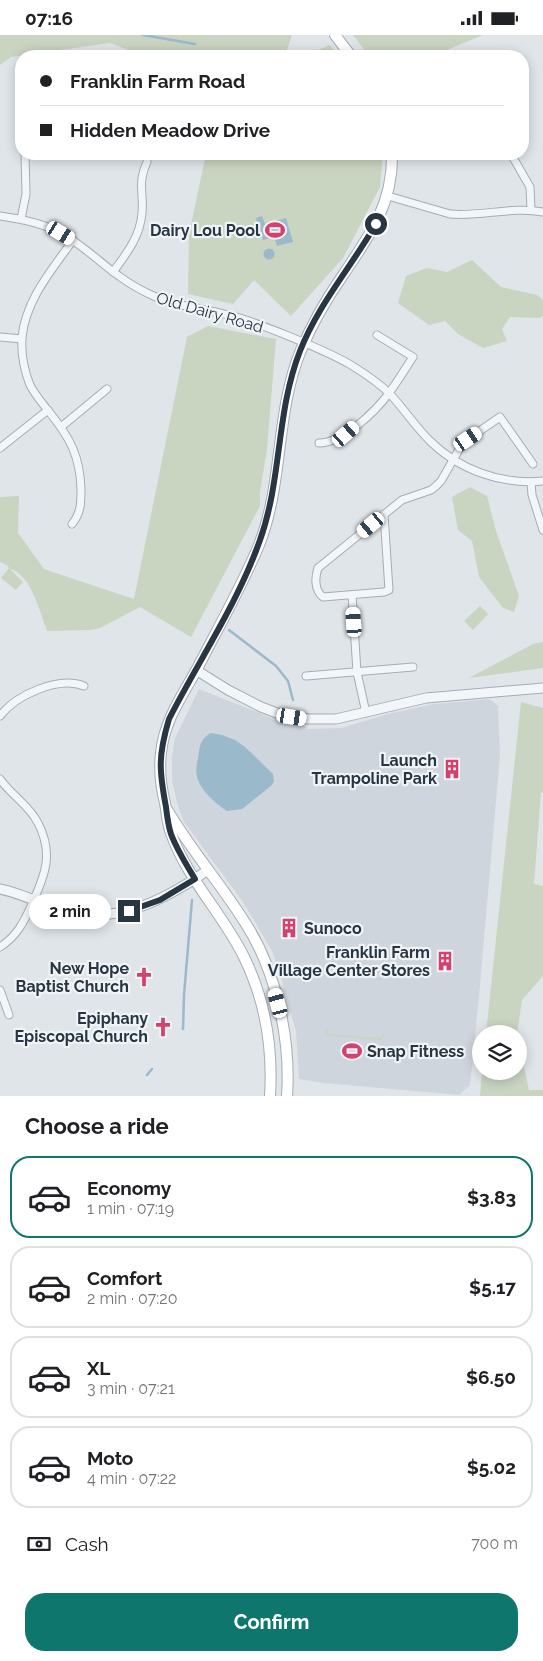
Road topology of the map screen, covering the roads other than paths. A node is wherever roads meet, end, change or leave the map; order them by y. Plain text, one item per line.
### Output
1 (335, 35) edge
2 (346, 50) edge
3 (25, 160) edge
4 (392, 160) edge
5 (514, 160) edge
6 (147, 163) dead end
7 (388, 196) junction
8 (531, 210) junction
9 (543, 212) edge
10 (0, 215) edge
11 (21, 219) junction
12 (73, 240) junction
13 (113, 272) junction
14 (377, 335) dead end
15 (0, 337) edge
16 (22, 339) junction
17 (304, 343) junction
18 (107, 389) dead end
19 (389, 393) junction
20 (48, 410) junction
21 (61, 427) junction
22 (319, 443) dead end
23 (0, 448) edge
24 (452, 459) junction
25 (533, 464) dead end
26 (543, 481) edge
27 (531, 482) junction
28 (384, 514) junction
29 (72, 524) dead end
30 (543, 530) edge
31 (352, 595) junction
32 (413, 667) dead end
33 (196, 670) junction
34 (357, 672) junction
35 (306, 676) dead end
36 (84, 685) dead end
37 (543, 688) edge
38 (366, 713) junction
39 (0, 716) edge
40 (0, 779) edge
41 (165, 806) junction
42 (208, 870) junction
43 (195, 879) junction
44 (0, 889) edge
45 (34, 899) junction
46 (0, 947) edge
47 (0, 990) edge
48 (9, 1015) dead end
49 (270, 1096) edge
50 (287, 1096) edge

1 - 2 main road
3 - 11 street
4 - 7 main road
5 - 8 street
6 - 13 street
7 - 8 street
7 - 17 main road
8 - 9 street
10 - 11 street, Old Dairy Road
11 - 12 street, Old Dairy Road
12 - 13 street, Old Dairy Road
12 - 16 street
13 - 17 street, Old Dairy Road
14 - 19 street
15 - 16 street
16 - 20 street
17 - 19 street, Old Dairy Road
17 - 33 main road
18 - 21 street
19 - 22 street
19 - 24 street, Old Dairy Road
20 - 21 street
20 - 23 street
21 - 29 street
24 - 25 street
24 - 27 street, Old Dairy Road
24 - 28 street
26 - 27 street, Old Dairy Road
27 - 30 street
28 - 31 street
28 - 31 street
31 - 34 street
32 - 34 street
33 - 38 street
33 - 41 main road
34 - 35 street
34 - 38 street
36 - 39 street
37 - 38 street
40 - 45 street
41 - 42 main road
41 - 43 main road
42 - 43 street
42 - 50 main road
43 - 45 street
43 - 49 main road
44 - 45 street
45 - 46 street
47 - 48 street

